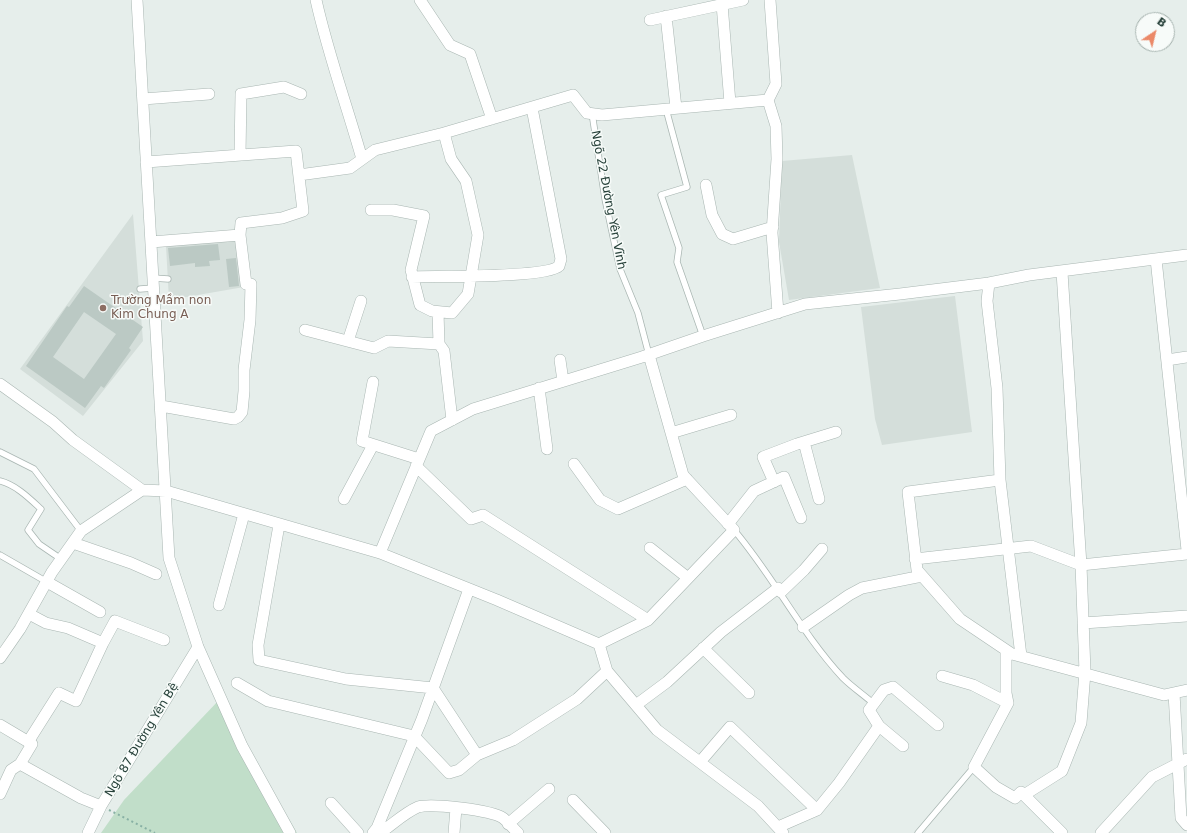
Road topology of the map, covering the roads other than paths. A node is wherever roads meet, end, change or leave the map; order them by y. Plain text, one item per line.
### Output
1 (137, 0) edge
2 (316, 0) edge
3 (420, 0) edge
4 (743, 0) edge
5 (770, 0) edge
6 (722, 4) junction
7 (666, 16) junction
8 (650, 20) dead end
9 (208, 94) dead end
10 (301, 94) dead end
11 (143, 99) junction
12 (768, 100) junction
13 (730, 103) junction
14 (532, 108) junction
15 (671, 108) junction
16 (592, 113) junction
17 (492, 119) junction
18 (444, 134) junction
19 (240, 155) junction
20 (362, 159) junction
21 (146, 162) junction
22 (299, 175) junction
23 (706, 185) dead end
24 (371, 210) dead end
25 (773, 227) junction
26 (240, 234) junction
27 (152, 242) junction
28 (1187, 255) edge
29 (1156, 259) junction
30 (1062, 272) junction
31 (471, 276) junction
32 (412, 277) junction
33 (168, 279) dead end
34 (154, 283) junction
35 (989, 283) junction
36 (140, 289) dead end
37 (362, 301) dead end
38 (438, 312) junction
39 (778, 313) junction
40 (305, 330) dead end
41 (703, 336) junction
42 (348, 341) junction
43 (439, 344) junction
44 (649, 355) junction
45 (1187, 357) edge
46 (560, 360) dead end
47 (1167, 360) junction
48 (563, 381) junction
49 (373, 382) dead end
50 (0, 384) edge
51 (539, 388) junction
52 (161, 406) junction
53 (731, 415) dead end
54 (452, 420) junction
55 (836, 432) dead end
56 (671, 433) junction
57 (804, 442) junction
58 (373, 445) junction
59 (547, 449) dead end
60 (0, 452) edge
61 (417, 462) junction
62 (574, 464) dead end
63 (687, 479) junction
64 (1000, 480) junction
65 (0, 481) edge
66 (774, 482) junction
67 (142, 490) junction
68 (166, 491) junction
69 (344, 499) dead end
70 (819, 499) dead end
71 (244, 514) junction
72 (801, 518) dead end
73 (280, 525) junction
74 (731, 527) junction
75 (81, 531) junction
76 (72, 543) junction
77 (650, 548) dead end
78 (822, 549) dead end
79 (1008, 549) junction
80 (1187, 550) edge
81 (380, 553) junction
82 (1187, 554) edge
83 (0, 555) edge
84 (61, 559) junction
85 (915, 559) junction
86 (1081, 565) junction
87 (156, 574) dead end
88 (922, 576) junction
89 (688, 578) junction
90 (46, 582) junction
91 (469, 589) junction
92 (779, 590) junction
93 (219, 604) dead end
94 (100, 612) dead end
95 (29, 614) junction
96 (1187, 616) edge
97 (648, 620) junction
98 (1083, 623) junction
99 (803, 627) junction
100 (164, 640) dead end
101 (103, 643) junction
102 (599, 644) junction
103 (198, 647) junction
104 (703, 648) junction
105 (1006, 650) junction
106 (1021, 656) junction
107 (0, 658) edge
108 (607, 671) junction
109 (1085, 672) junction
110 (942, 676) dead end
111 (237, 683) dead end
112 (433, 688) junction
113 (1187, 690) edge
114 (750, 693) dead end
115 (1174, 693) junction
116 (1008, 703) junction
117 (874, 704) junction
118 (636, 705) junction
119 (0, 725) edge
120 (938, 725) dead end
121 (879, 726) junction
122 (414, 736) junction
123 (28, 742) junction
124 (903, 746) dead end
125 (477, 755) junction
126 (700, 762) junction
127 (1182, 762) edge
128 (20, 764) junction
129 (974, 767) junction
130 (549, 788) dead end
131 (0, 794) edge
132 (1024, 796) junction
133 (573, 800) dead end
134 (331, 802) dead end
135 (101, 806) junction
136 (456, 808) junction
137 (817, 810) junction
138 (508, 824) junction
139 (1187, 826) edge
140 (780, 830) edge
141 (88, 833) edge
142 (290, 833) edge
143 (358, 833) edge
144 (373, 833) edge
145 (380, 833) edge
146 (454, 833) edge
147 (518, 833) edge
148 (605, 833) edge
149 (918, 833) edge
150 (1062, 833) edge
151 (1100, 833) edge

1 - 11 street
2 - 20 street
3 - 17 street
4 - 6 street
5 - 12 street
6 - 7 street
6 - 13 street
7 - 8 street
7 - 15 street
9 - 11 street
10 - 19 street
11 - 21 street
12 - 13 street
12 - 25 street
13 - 15 street
14 - 16 street
14 - 17 street
14 - 31 street
15 - 16 street
15 - 41 lane
16 - 44 lane, Ngõ 22 Đường Yên Vĩnh
17 - 18 street
18 - 20 street
18 - 31 street
19 - 21 street
19 - 22 street
20 - 22 street
21 - 27 street
22 - 26 street
23 - 25 street
24 - 32 street
25 - 39 street
26 - 27 street
26 - 52 street
27 - 34 street
28 - 29 street
29 - 30 street
29 - 47 street
30 - 35 street
30 - 86 street
31 - 32 street
31 - 38 street
32 - 38 street
33 - 34 lane
34 - 36 lane
34 - 52 street
35 - 39 street
35 - 64 street
37 - 42 street
38 - 43 street
39 - 41 street
40 - 42 street
41 - 44 street
42 - 43 street
43 - 54 street
44 - 48 street
44 - 56 street
45 - 47 street
46 - 48 street
47 - 80 street
48 - 51 street
49 - 58 street
50 - 67 street
51 - 54 street
51 - 59 street
52 - 68 street
53 - 56 street
54 - 61 street
55 - 57 street
56 - 63 street
57 - 66 street
57 - 70 street
58 - 61 street
58 - 69 street
60 - 75 lane
61 - 81 street
61 - 97 street
62 - 63 street
63 - 74 street
64 - 79 street
64 - 85 street
65 - 84 lane
66 - 72 street
66 - 74 street
67 - 68 street
67 - 75 street
68 - 71 street
68 - 103 street
71 - 73 street
71 - 93 street
73 - 81 street
73 - 112 street
74 - 89 street
74 - 92 lane
75 - 76 street
76 - 84 street
76 - 87 street
77 - 89 street
78 - 92 street
79 - 85 street
79 - 86 street
79 - 106 street
81 - 91 street
82 - 86 street
83 - 90 lane
84 - 90 street
85 - 88 street
86 - 98 street
88 - 99 street
88 - 105 street
89 - 97 street
90 - 94 street
90 - 95 street
91 - 102 street
91 - 112 street
92 - 99 lane
92 - 104 street
95 - 101 street
95 - 107 street
96 - 98 street
97 - 102 street
98 - 109 street
99 - 117 lane
100 - 101 street
101 - 123 street
102 - 108 street
103 - 135 street, Ngõ 87 Đường Yên Bệ
103 - 142 street
104 - 114 street
104 - 118 street
105 - 106 street
105 - 116 street
106 - 109 street
108 - 118 street
108 - 125 street
109 - 115 street
109 - 132 street
110 - 116 street
111 - 122 street
112 - 122 street
112 - 125 street
113 - 115 street
115 - 127 street
116 - 129 street
117 - 120 street
117 - 121 street
118 - 126 street
119 - 123 street
121 - 124 street
121 - 137 street
122 - 125 street
122 - 144 street
123 - 128 street
126 - 137 street
126 - 140 street
127 - 139 street
127 - 151 street
128 - 131 street
128 - 135 street
129 - 132 street
129 - 149 lane
130 - 138 street
132 - 150 street
133 - 148 street
134 - 143 street
135 - 141 street, Ngõ 87 Đường Yên Bệ
136 - 138 street
136 - 145 street
136 - 146 street
137 - 140 street
138 - 147 street

